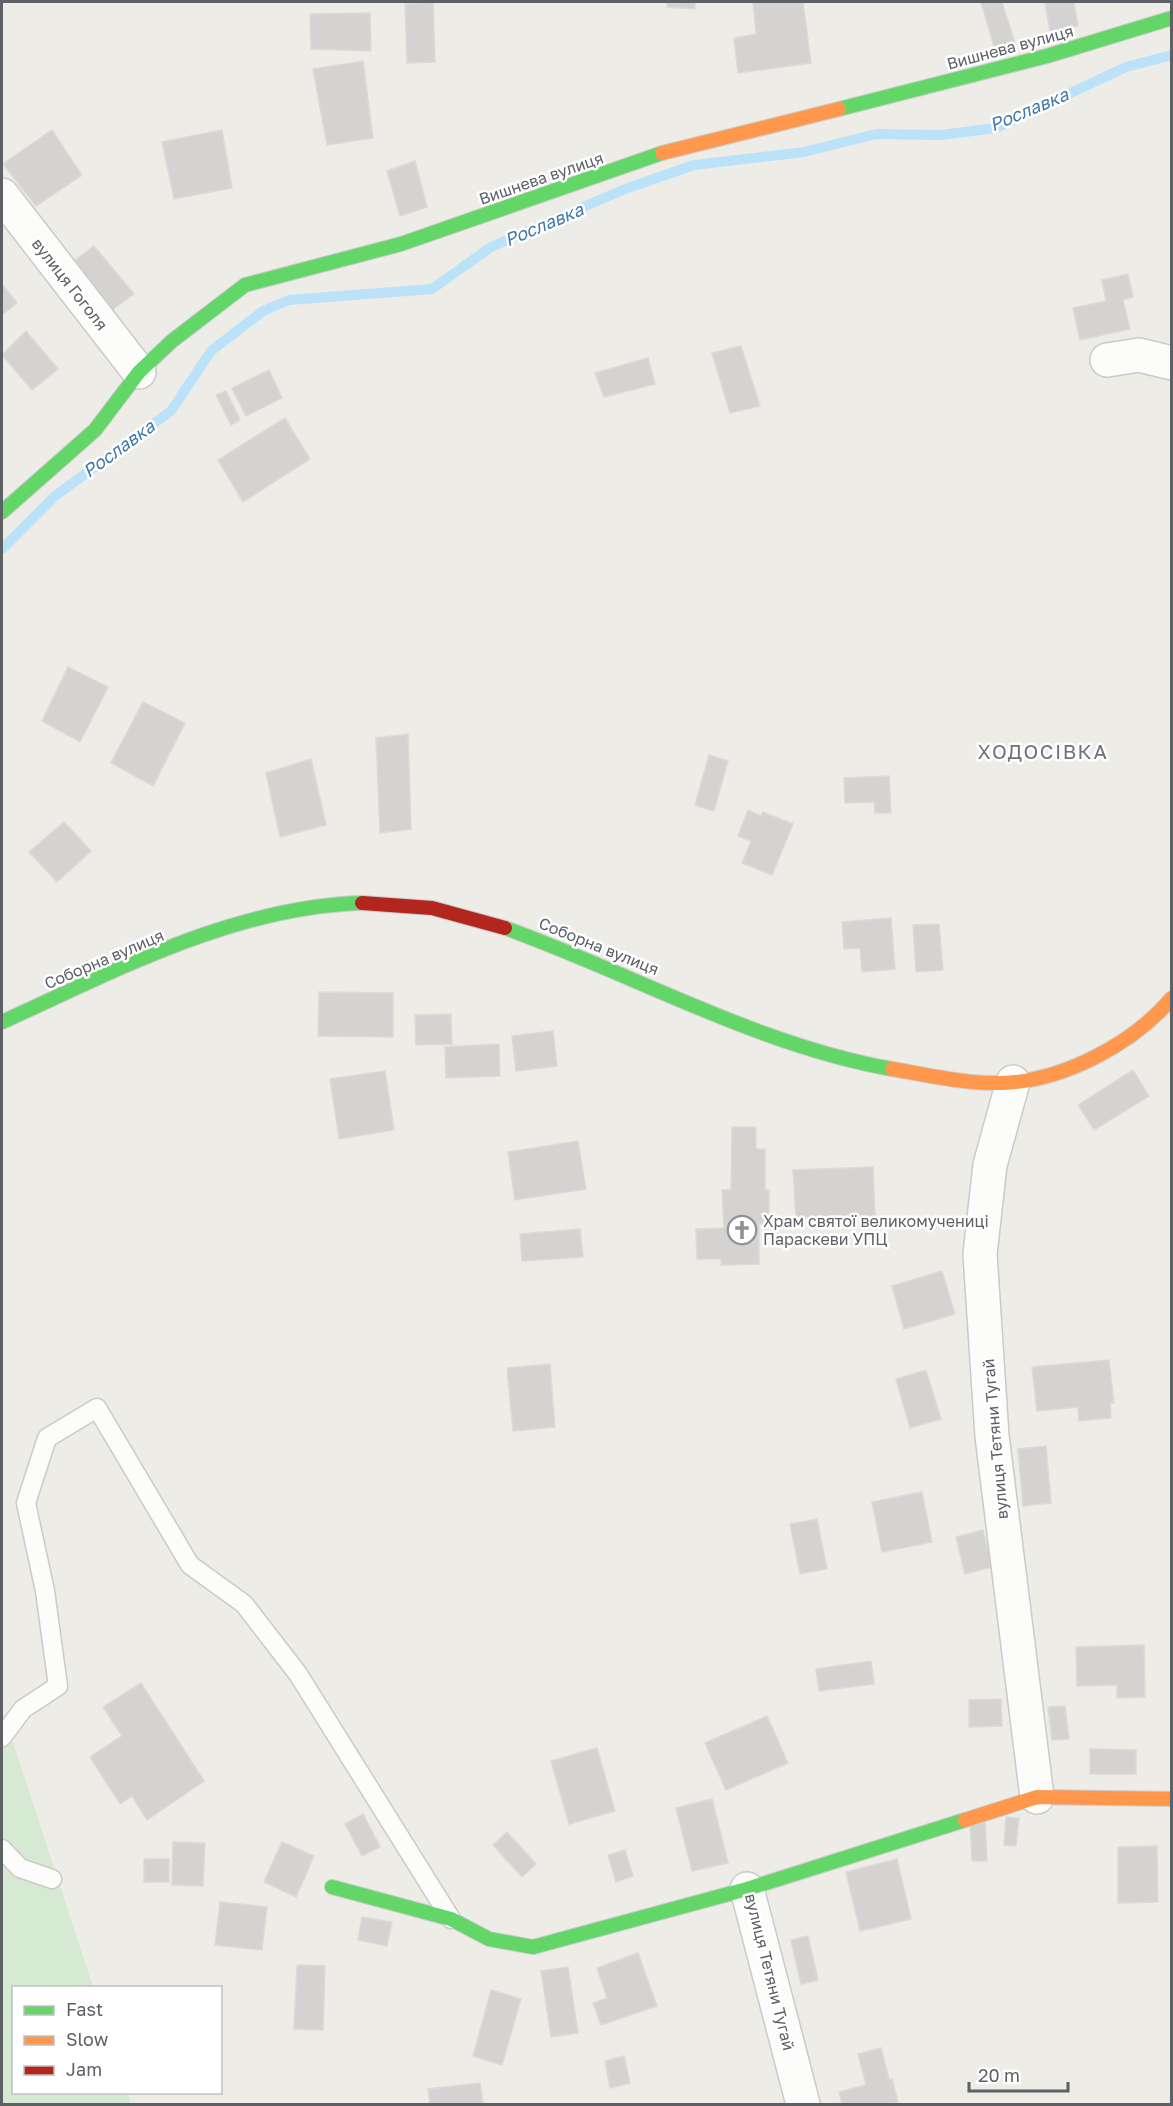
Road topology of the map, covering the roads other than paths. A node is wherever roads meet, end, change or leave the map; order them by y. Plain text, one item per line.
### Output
1 (1172, 18) edge
2 (2, 195) edge
3 (1107, 360) dead end
4 (1172, 363) edge
5 (139, 372) junction
6 (2, 512) edge
7 (1172, 998) edge
8 (2, 1022) edge
9 (1013, 1082) junction
10 (2, 1737) edge
11 (1037, 1797) junction
12 (1172, 1799) edge
13 (2, 1849) edge
14 (52, 1879) dead end
15 (332, 1887) dead end
16 (747, 1889) junction
17 (451, 1918) junction
18 (803, 2104) edge

1 - 5 street, Вишнева вулиця
2 - 5 street, вулиця Гоголя
3 - 4 street
5 - 6 street, Вишнева вулиця
7 - 9 street, Соборна вулиця
8 - 9 street, Соборна вулиця
9 - 11 street, вулиця Тетяни Тугай
10 - 17 lane
11 - 12 street, вулиця Тетяни Тугай
11 - 16 street, вулиця Тетяни Тугай
13 - 14 lane
15 - 17 street
16 - 17 street
16 - 18 street, вулиця Тетяни Тугай

